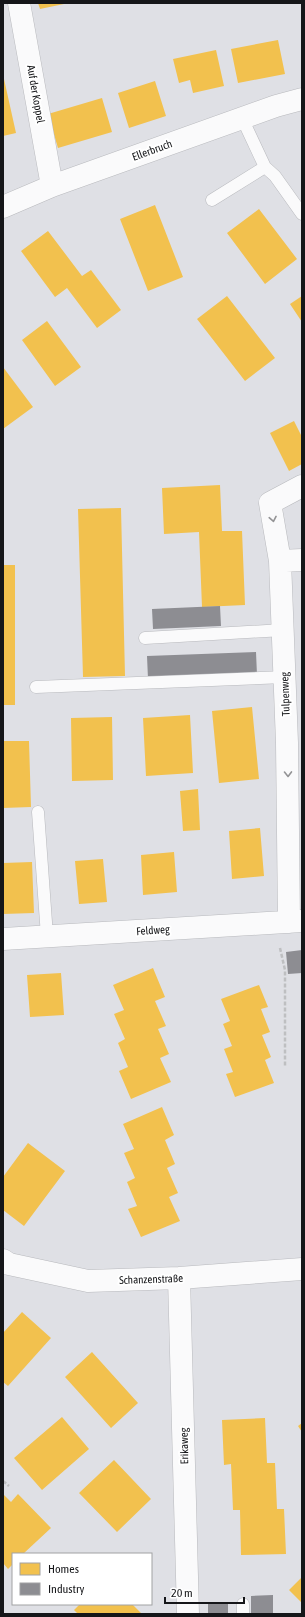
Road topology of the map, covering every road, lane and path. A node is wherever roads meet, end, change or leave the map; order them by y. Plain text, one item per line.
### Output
1 (17, 4) edge
2 (302, 99) edge
3 (242, 118) junction
4 (265, 167) junction
5 (52, 186) junction
6 (212, 200) dead end
7 (3, 207) edge
8 (302, 214) edge
9 (302, 486) edge
10 (302, 560) edge
11 (280, 561) junction
12 (283, 630) junction
13 (145, 638) dead end
14 (285, 677) junction
15 (36, 687) dead end
16 (295, 743) edge
17 (38, 812) dead end
18 (289, 921) edge
19 (47, 936) junction
20 (3, 939) edge
21 (284, 1067) dead end
22 (3, 1260) edge
23 (302, 1269) edge
24 (179, 1278) junction
25 (3, 1481) edge
26 (9, 1486) dead end
27 (188, 1614) edge

1 - 5 street, Auf der Koppel
2 - 3 street, Ellerbruch
3 - 4 lane
3 - 5 street, Ellerbruch
4 - 6 lane
4 - 8 lane
5 - 7 street, Ellerbruch
9 -> 11 street, Tulpenweg
10 - 11 street
11 - 12 street, Tulpenweg
12 - 13 lane
12 - 14 street, Tulpenweg
14 - 15 lane
14 - 16 street, Tulpenweg
16 -> 18 street, Tulpenweg
17 - 19 lane
18 - 19 street, Feldweg
18 - 21 path
19 - 20 street, Feldweg
22 - 24 street, Schanzenstraße
23 - 24 street, Schanzenstraße
24 - 27 street, Erikaweg
25 - 26 path

